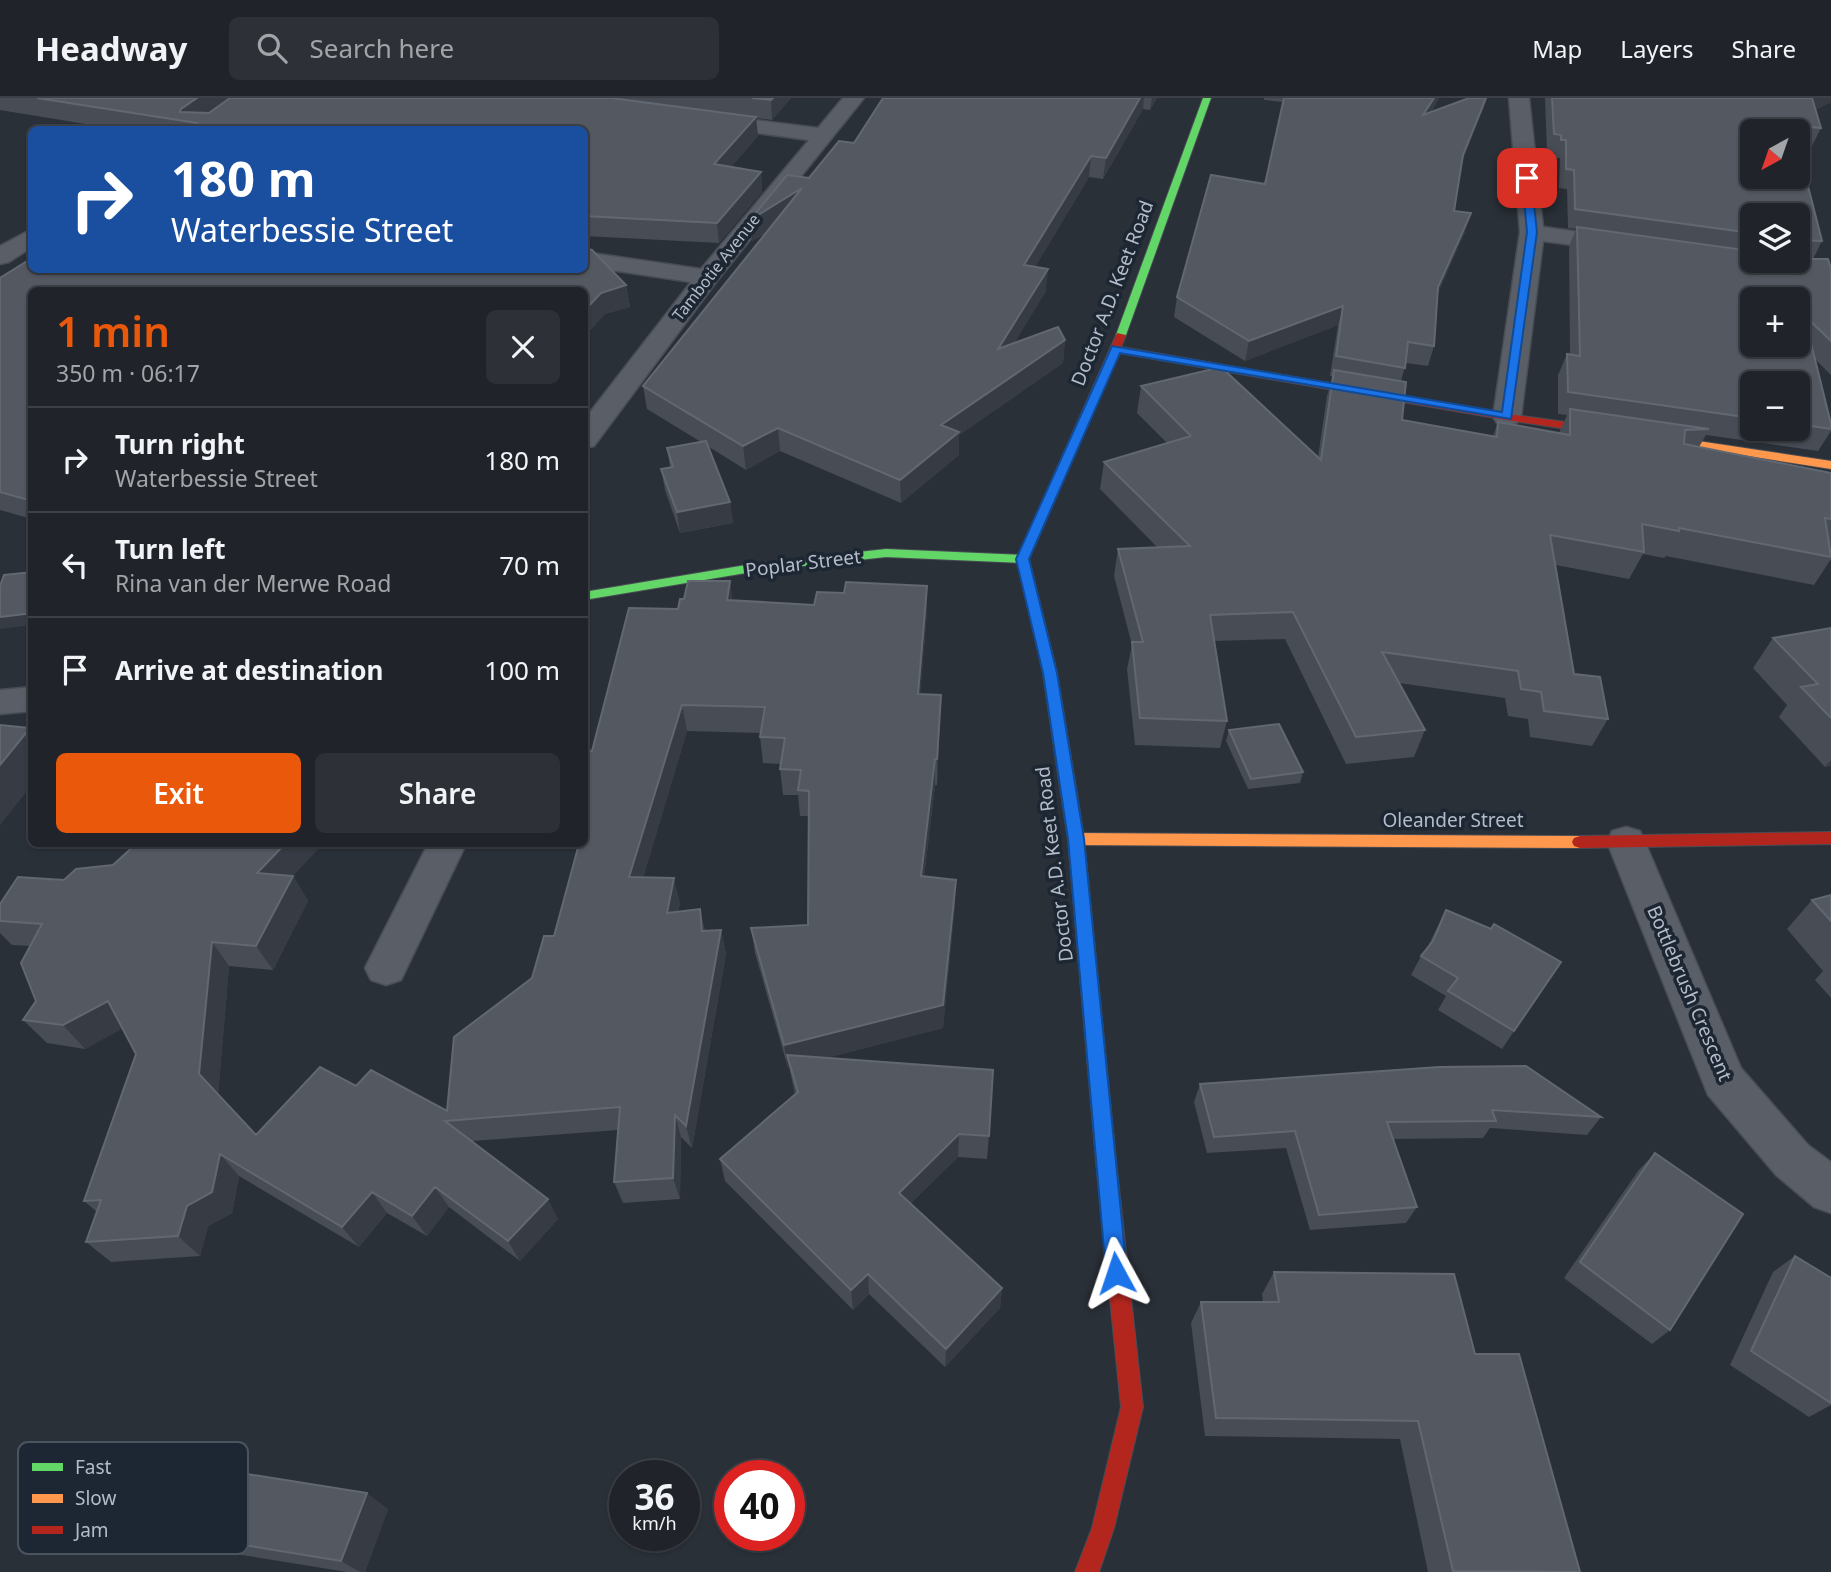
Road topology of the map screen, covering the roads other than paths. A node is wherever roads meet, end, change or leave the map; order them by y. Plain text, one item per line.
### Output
1 (854, 98) edge
2 (1208, 98) edge
3 (1519, 98) edge
4 (685, 117) edge
5 (821, 135) junction
6 (1532, 232) junction
7 (28, 239) edge
8 (1652, 249) edge
9 (0, 257) edge
10 (588, 260) edge
11 (707, 277) junction
12 (1116, 349) junction
13 (1507, 416) junction
14 (588, 435) edge
15 (1831, 465) edge
16 (1023, 559) junction
17 (588, 595) edge
18 (28, 699) edge
19 (0, 702) edge
20 (1831, 838) edge
21 (1076, 839) junction
22 (1626, 842) junction
23 (446, 847) edge
24 (386, 968) dead end
25 (1831, 1191) edge
26 (1087, 1572) edge

1 - 5 street, Tambotie Avenue
2 - 12 street, Doctor A.D. Keet Road
3 - 6 street
4 - 5 street
5 - 11 street, Tambotie Avenue
6 - 8 street
6 - 13 street
7 - 9 street
10 - 11 street
11 - 14 street, Tambotie Avenue
12 - 13 street
12 - 16 street, Doctor A.D. Keet Road
13 - 15 street
16 - 17 street, Poplar Street
16 - 21 street, Doctor A.D. Keet Road
18 - 19 street
20 - 22 street, Oleander Street
21 - 22 street, Oleander Street
21 - 26 street, Doctor A.D. Keet Road
22 - 25 street, Bottlebrush Crescent
23 - 24 street

